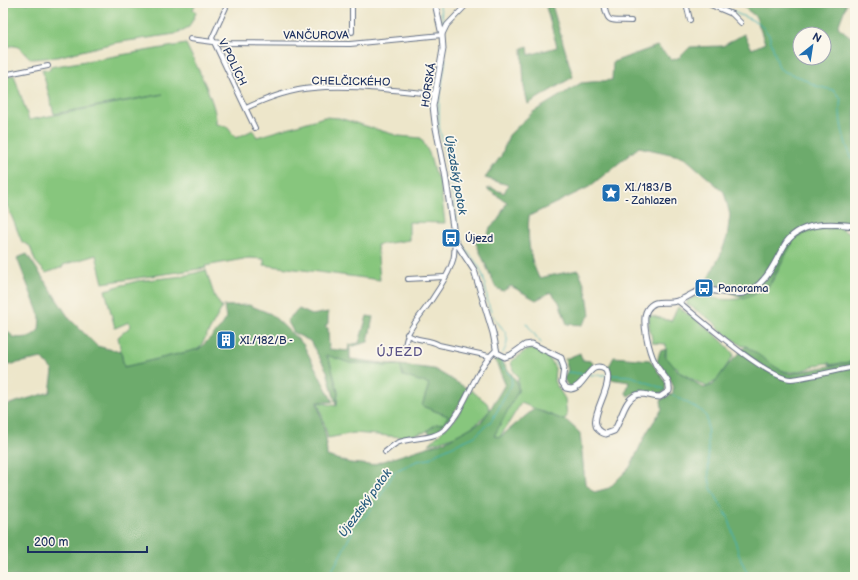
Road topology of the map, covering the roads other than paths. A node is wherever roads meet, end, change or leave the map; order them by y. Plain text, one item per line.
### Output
1 (228, 3) edge
2 (352, 3) edge
3 (435, 3) edge
4 (468, 3) edge
5 (604, 3) edge
6 (686, 3) edge
7 (706, 3) edge
8 (690, 20) dead end
9 (631, 21) dead end
10 (741, 23) dead end
11 (352, 32) dead end
12 (442, 35) junction
13 (190, 39) dead end
14 (214, 42) junction
15 (48, 66) dead end
16 (3, 75) edge
17 (435, 94) junction
18 (246, 108) junction
19 (255, 128) dead end
20 (855, 226) edge
21 (455, 241) junction
22 (444, 277) junction
23 (408, 279) dead end
24 (678, 301) junction
25 (407, 334) junction
26 (496, 350) junction
27 (404, 354) dead end
28 (489, 356) junction
29 (855, 367) edge
30 (385, 452) dead end

1 - 14 street, V POLÍCH
2 - 11 street
3 - 12 street, HORSKÁ
4 - 12 street
5 - 9 street
6 - 8 street
7 - 10 street
12 - 14 street, VANČUROVA
12 - 17 street, HORSKÁ
13 - 14 street, VANČUROVA
14 - 18 street, V POLÍCH
15 - 16 street
17 - 18 street, CHELČICKÉHO
17 - 21 street, HORSKÁ
18 - 19 street, V POLÍCH
20 - 24 street
21 - 22 street
21 - 26 street
22 - 23 street
22 - 25 street
24 - 26 street
24 - 29 street
25 - 27 street
25 - 28 street
26 - 28 street
28 - 30 street

